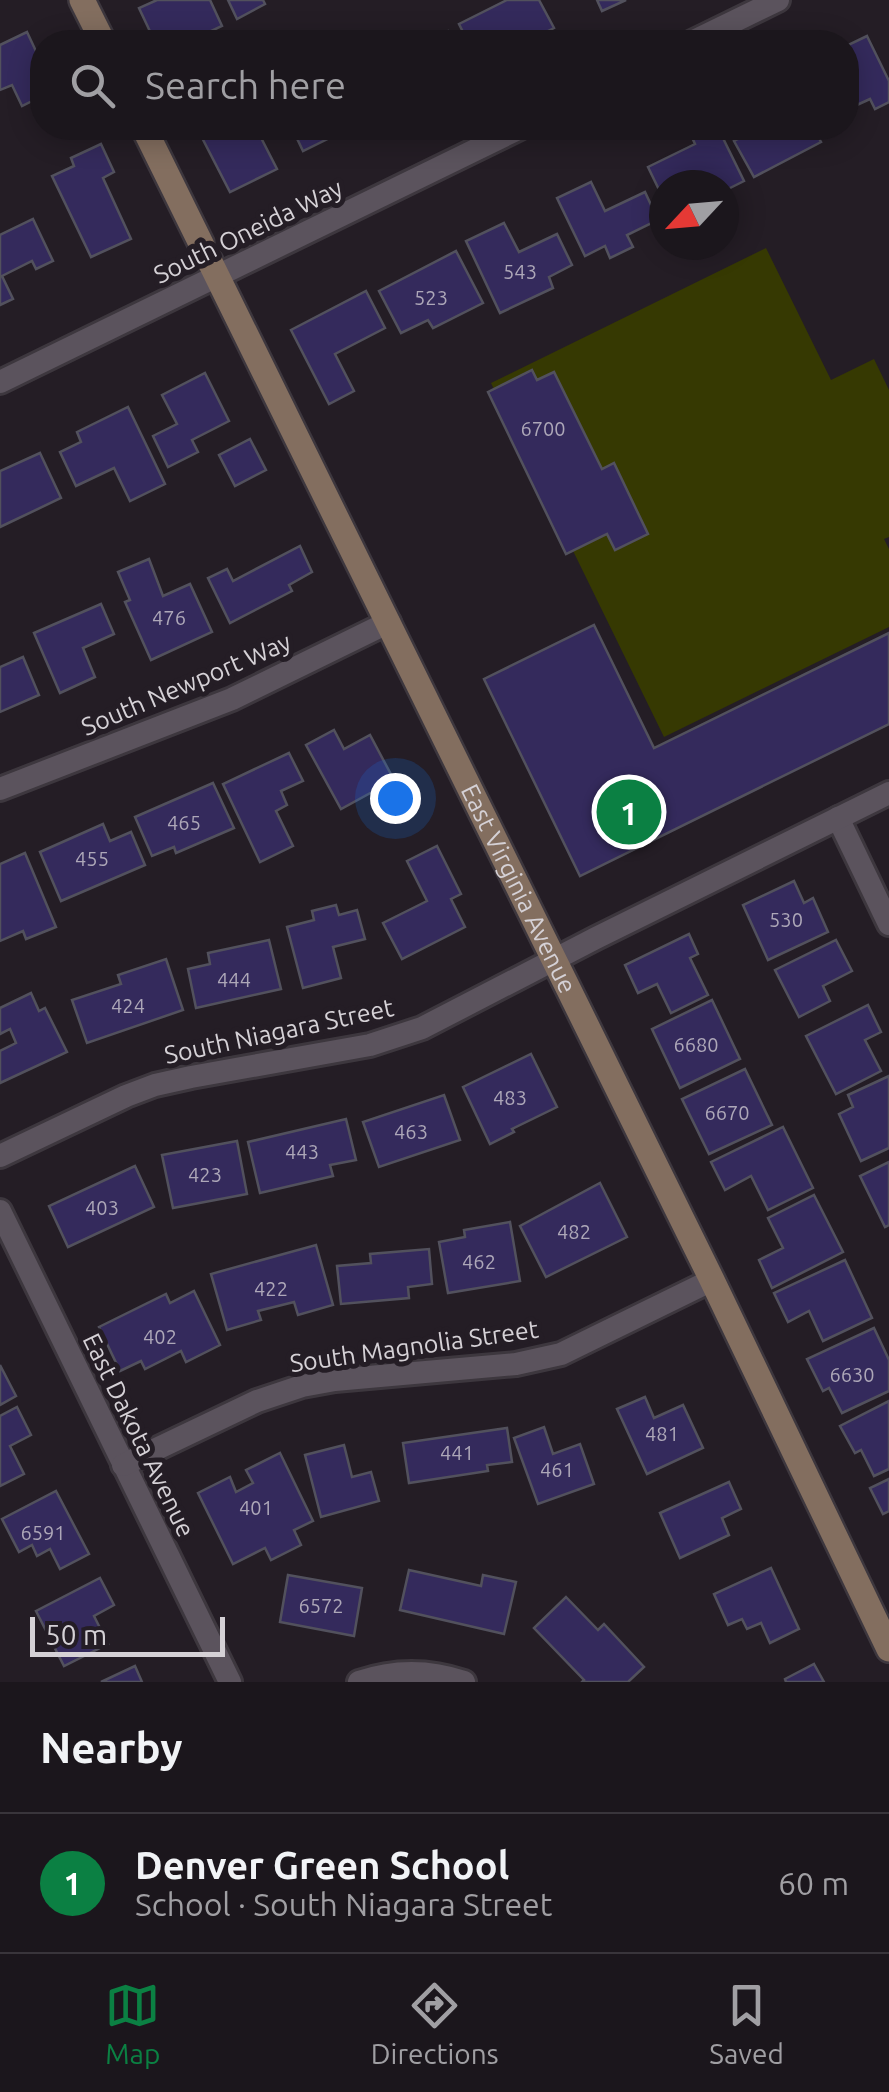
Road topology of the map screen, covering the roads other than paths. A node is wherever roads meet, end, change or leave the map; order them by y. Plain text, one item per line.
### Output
1 (82, 0) edge
2 (778, 0) edge
3 (97, 30) edge
4 (717, 30) edge
5 (150, 140) edge
6 (496, 140) edge
7 (217, 278) junction
8 (0, 382) edge
9 (389, 622) junction
10 (0, 789) edge
11 (889, 793) edge
12 (838, 818) junction
13 (889, 924) edge
14 (554, 960) junction
15 (0, 1156) edge
16 (0, 1212) edge
17 (712, 1280) junction
18 (123, 1465) junction
19 (889, 1649) edge
20 (230, 1682) edge
21 (358, 1682) edge
22 (464, 1682) edge

1 - 3 street
2 - 4 street
5 - 7 street, East Virginia Avenue
6 - 7 street, South Oneida Way
7 - 8 street, South Oneida Way
7 - 9 street, East Virginia Avenue
9 - 10 street, South Newport Way
9 - 14 street, East Virginia Avenue
11 - 12 street, South Niagara Street
12 - 13 street
12 - 14 street, South Niagara Street
14 - 15 street, South Niagara Street
14 - 17 street, East Virginia Avenue
16 - 18 street, East Dakota Avenue
17 - 18 street, South Magnolia Street
17 - 19 street, East Virginia Avenue
18 - 20 street, East Dakota Avenue
21 - 22 street

